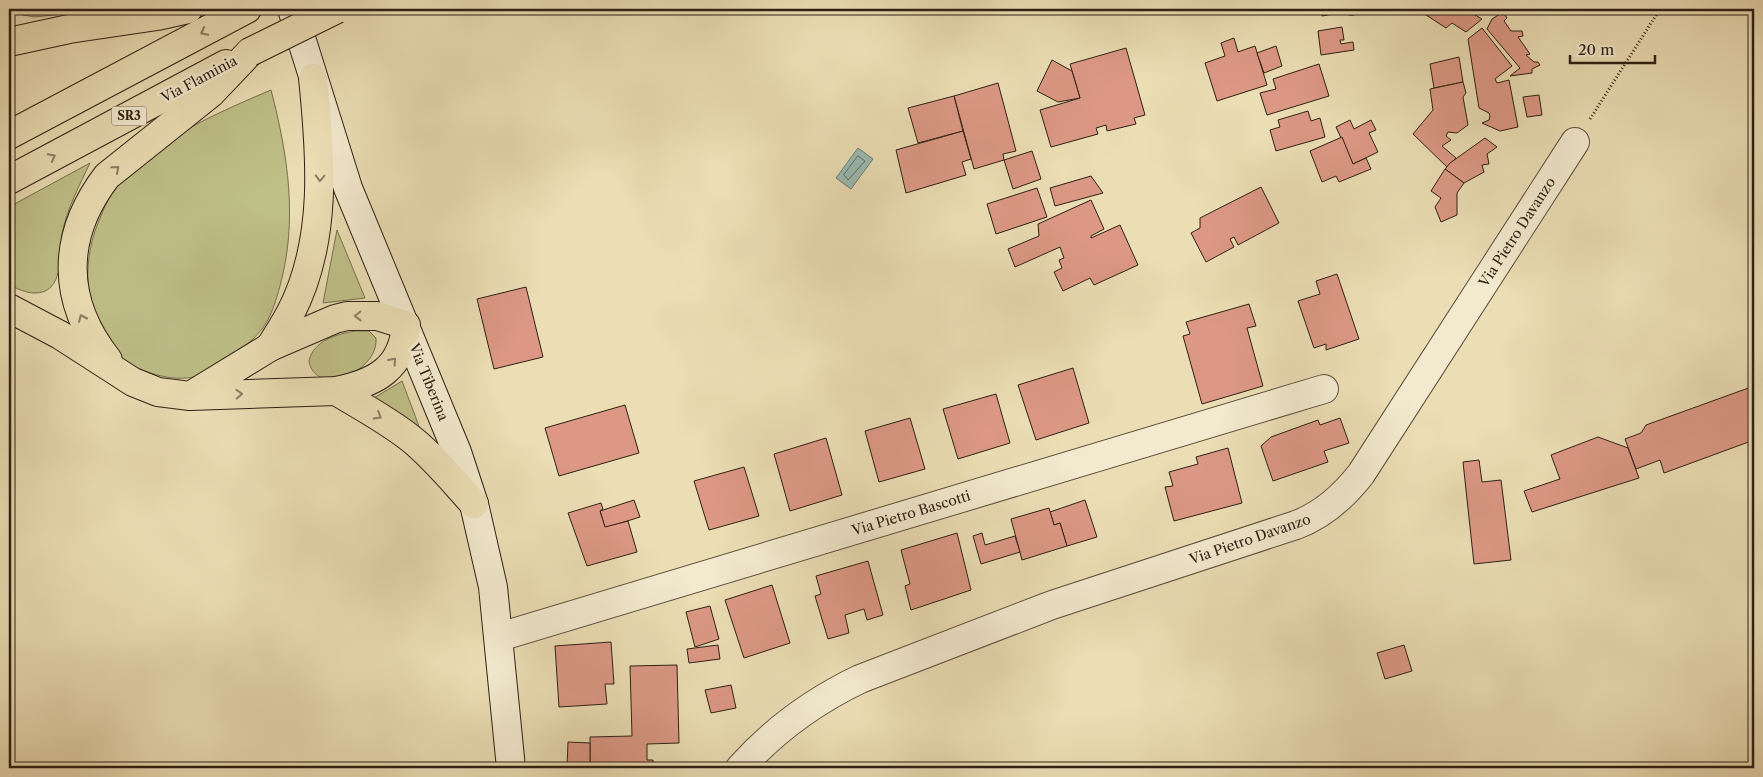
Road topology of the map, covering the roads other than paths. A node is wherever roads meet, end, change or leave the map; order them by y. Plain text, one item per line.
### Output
1 (188, 9) edge
2 (247, 9) edge
3 (292, 9) edge
4 (337, 9) edge
5 (9, 23) edge
6 (69, 29) junction
7 (9, 42) edge
8 (250, 52) junction
9 (313, 78) junction
10 (9, 135) edge
11 (1575, 142) road end
12 (9, 180) edge
13 (9, 308) edge
14 (406, 325) junction
15 (270, 347) junction
16 (119, 372) junction
17 (1324, 389) dead end
18 (336, 391) junction
19 (190, 396) junction
20 (474, 504) junction
21 (499, 637) junction
22 (511, 768) edge
23 (740, 768) edge

1 - 6 highway
2 -> 10 highway
3 - 9 street, Via Tiberina
4 - 8 highway, Via Flaminia / SR3, bridge
5 - 6 highway
6 - 7 highway
12 -> 8 highway, Via Flaminia / SR3
16 -> 8 highway
9 - 14 street, Via Tiberina
9 -> 15 highway
11 - 23 street, Via Pietro Davanzo
13 - 16 highway
14 -> 15 highway
18 -> 14 highway
14 - 20 street, Via Tiberina
15 - 19 highway
16 - 19 highway
17 - 21 street, Via Pietro Bascotti
19 -> 18 highway
18 -> 20 highway
20 - 21 street, Via Tiberina
21 - 22 street, Via Tiberina

